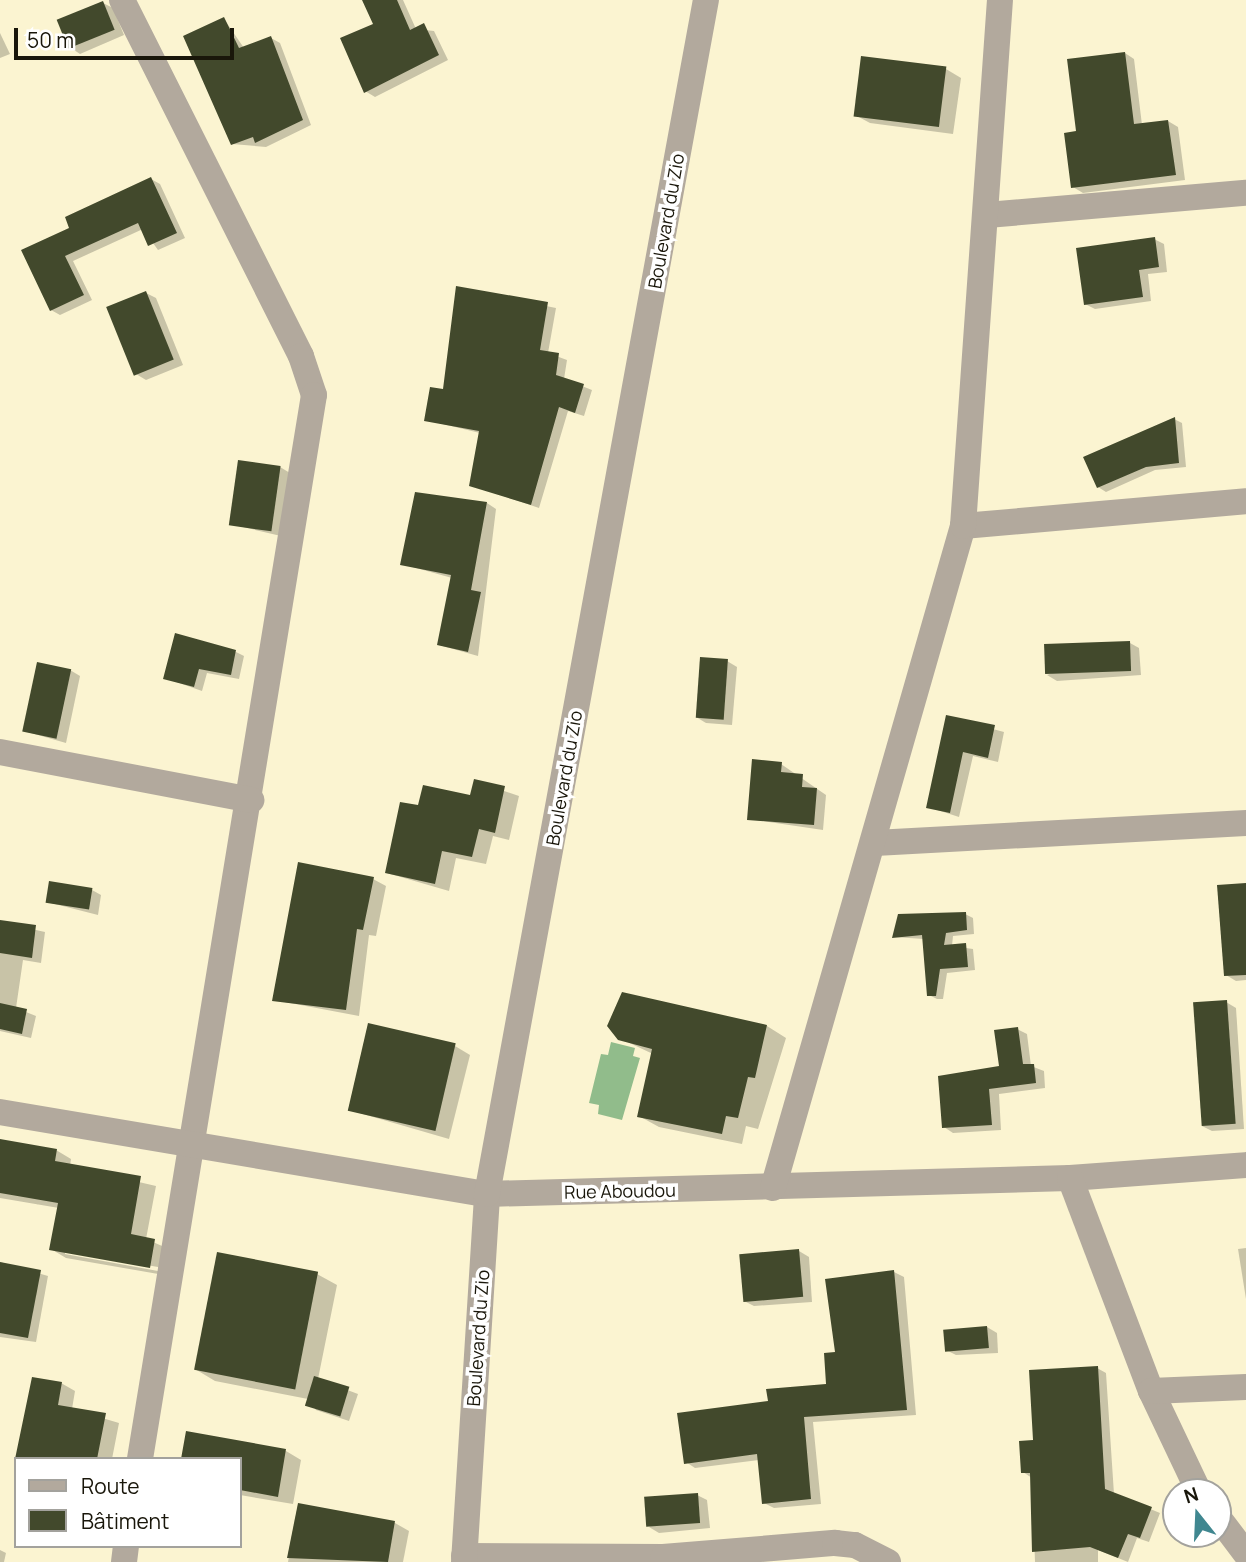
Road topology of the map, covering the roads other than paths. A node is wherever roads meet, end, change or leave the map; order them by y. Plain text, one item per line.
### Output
1 (706, 0) edge
2 (1000, 0) edge
3 (132, 3) edge
4 (1246, 193) edge
5 (987, 215) junction
6 (1246, 501) edge
7 (963, 526) junction
8 (0, 752) edge
9 (251, 800) junction
10 (1246, 822) edge
11 (875, 844) junction
12 (0, 1112) edge
13 (191, 1143) junction
14 (1246, 1165) edge
15 (1070, 1178) junction
16 (774, 1188) junction
17 (487, 1194) junction
18 (1246, 1387) edge
19 (1151, 1391) junction
20 (141, 1457) edge
21 (1192, 1478) edge
22 (1232, 1536) edge
23 (1246, 1554) edge
24 (464, 1559) edge
25 (663, 1559) edge
26 (888, 1562) edge

1 - 17 street, Boulevard du Zio
2 - 5 street
3 - 9 street
4 - 5 street
5 - 7 street
6 - 7 street
7 - 11 street
8 - 9 street
9 - 13 street
10 - 11 street
11 - 16 street
12 - 13 street, Rue Aboudou
13 - 17 street, Rue Aboudou
13 - 20 street
14 - 15 street, Rue Aboudou
15 - 16 street, Rue Aboudou
15 - 19 street
16 - 17 street, Rue Aboudou
17 - 24 street, Boulevard du Zio
18 - 19 street
19 - 21 street
22 - 23 street
24 - 25 street
25 - 26 street

